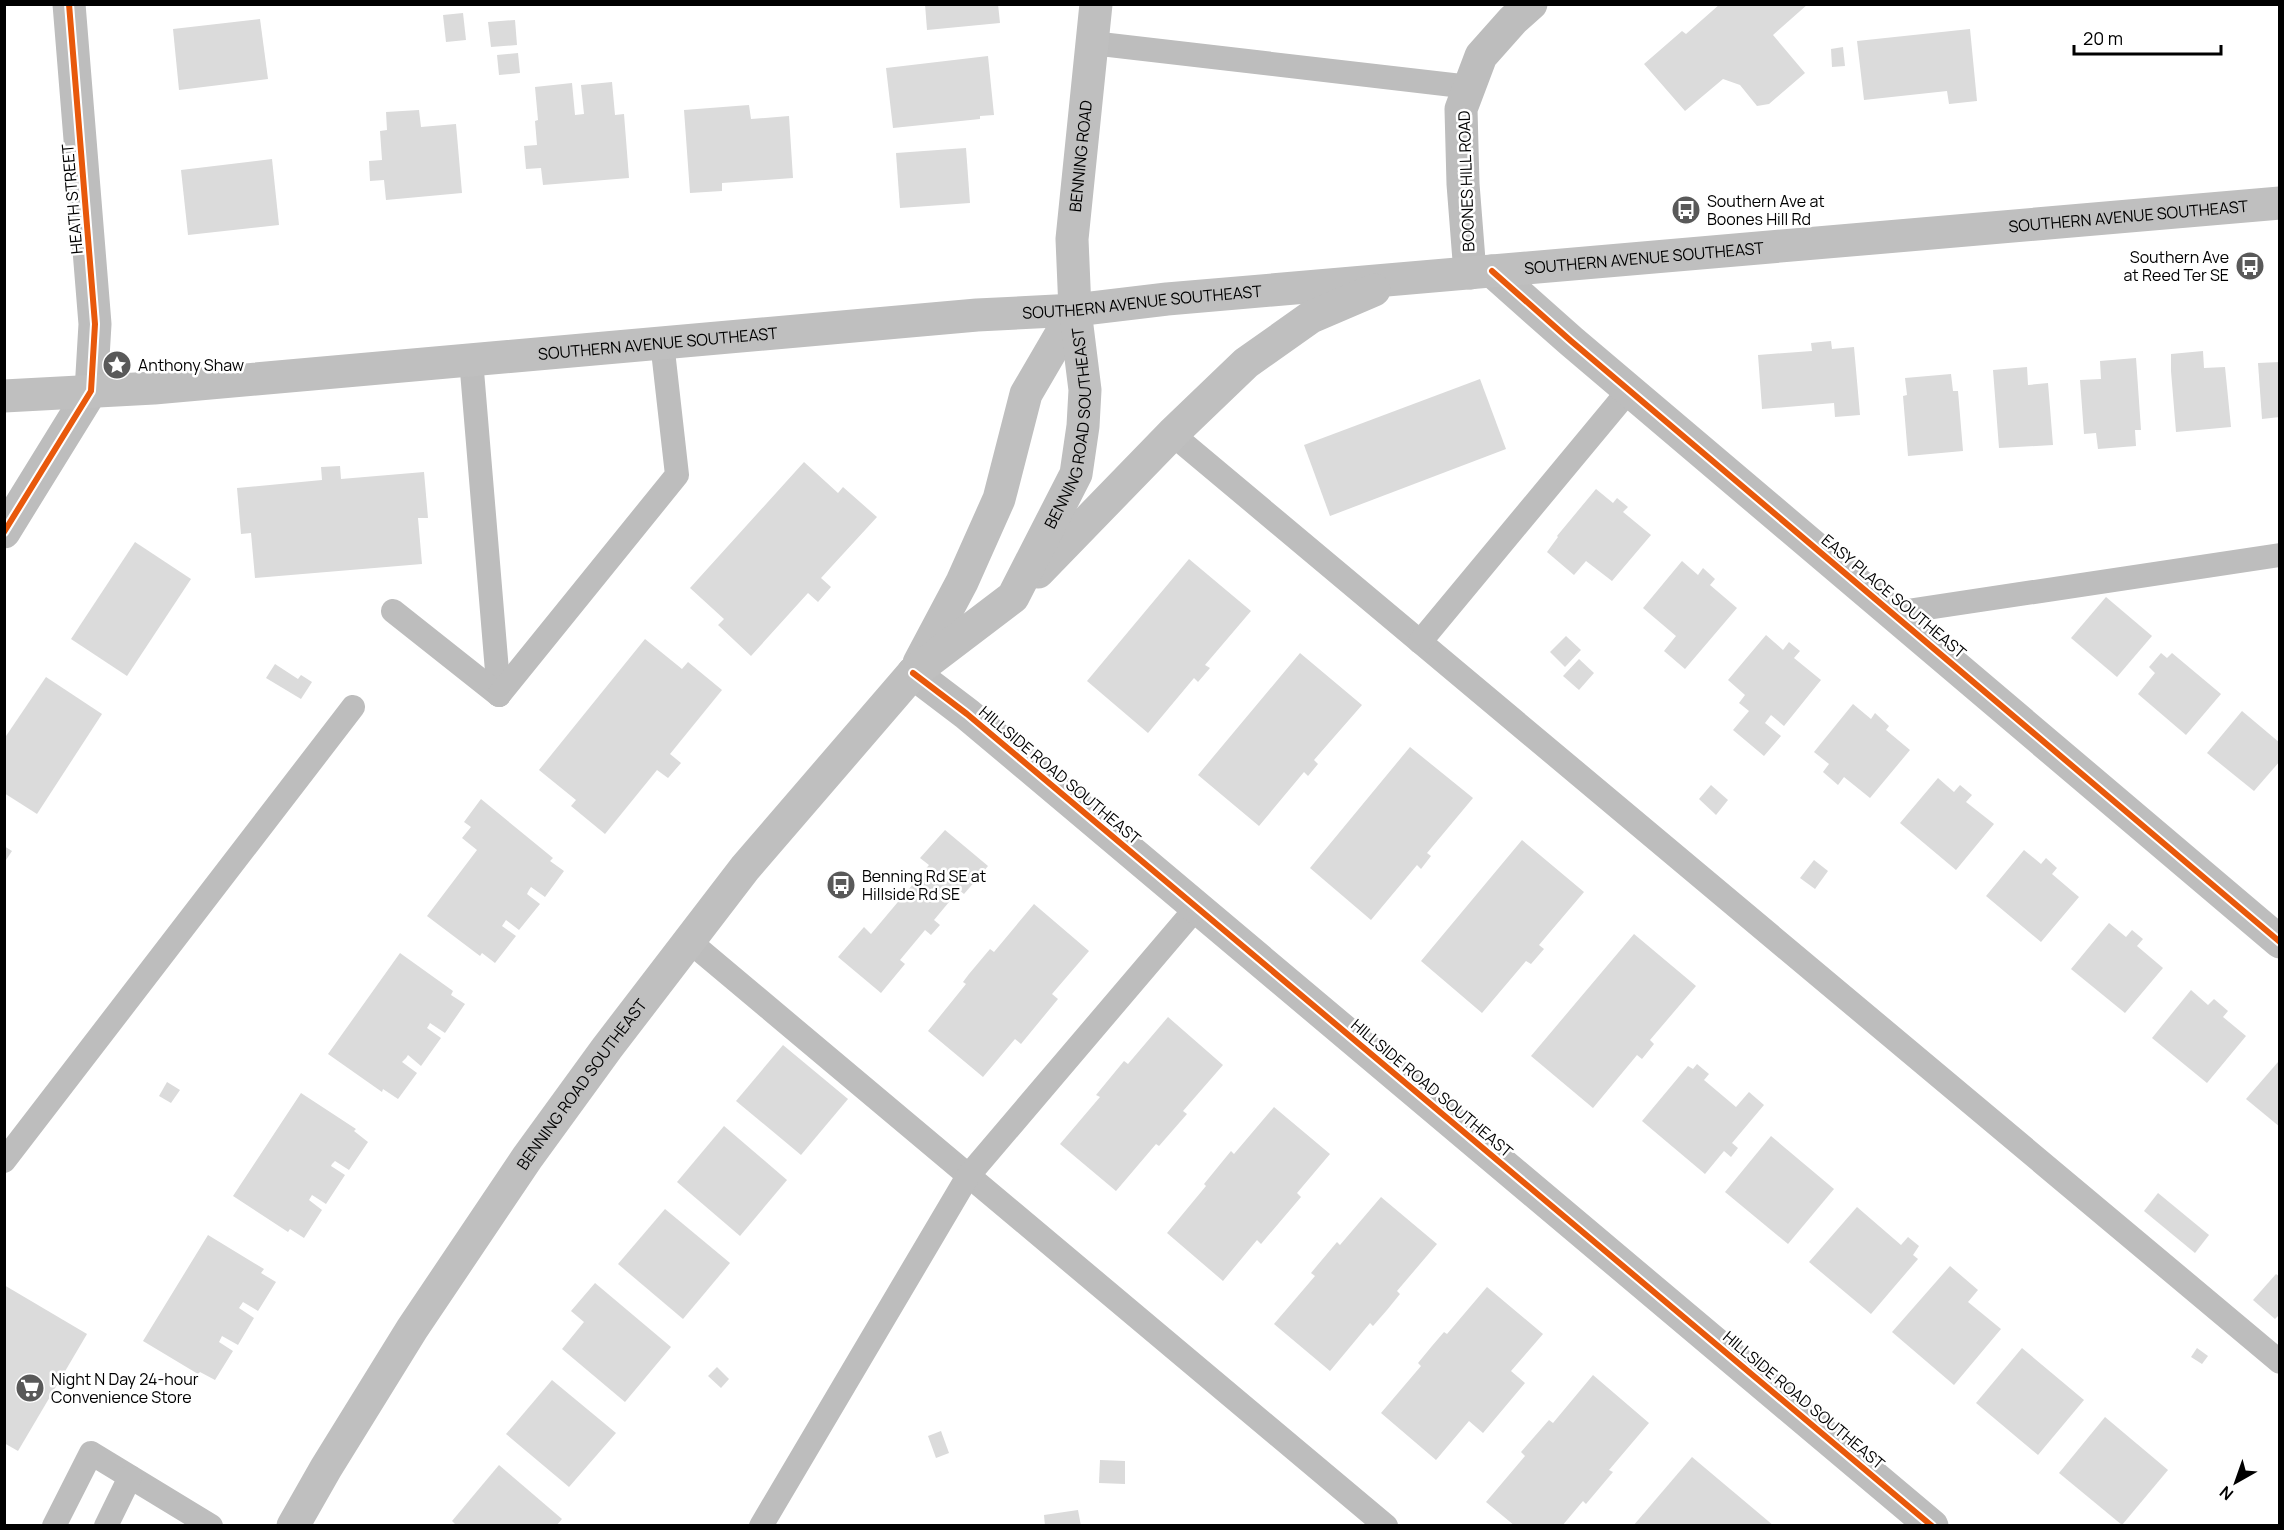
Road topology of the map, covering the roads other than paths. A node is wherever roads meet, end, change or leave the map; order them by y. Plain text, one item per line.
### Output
1 (69, 4) edge
2 (1096, 4) edge
3 (1531, 4) edge
4 (1092, 42) junction
5 (1470, 87) junction
6 (2280, 203) edge
7 (1481, 272) junction
8 (1399, 279) junction
9 (1075, 310) junction
10 (662, 342) junction
11 (471, 359) junction
12 (1630, 389) junction
13 (90, 391) junction
14 (4, 396) edge
15 (1172, 434) junction
16 (4, 532) edge
17 (2280, 555) edge
18 (1014, 597) junction
19 (393, 611) dead end
20 (1894, 613) junction
21 (1420, 642) junction
22 (913, 673) junction
23 (499, 695) junction
24 (353, 707) dead end
25 (1197, 907) junction
26 (689, 941) junction
27 (2280, 942) edge
28 (4, 1161) edge
29 (968, 1176) junction
30 (2280, 1362) edge
31 (130, 1477) junction
32 (54, 1526) edge
33 (106, 1526) edge
34 (211, 1526) edge
35 (293, 1526) edge
36 (761, 1526) edge
37 (1386, 1526) edge
38 (1932, 1526) edge

1 - 13 street, HEATH STREET
2 - 4 main road, BENNING ROAD
3 - 5 street, BOONES HILL ROAD
4 - 5 lane
4 - 9 main road, BENNING ROAD
5 - 7 street, BOONES HILL ROAD
6 - 7 main road, SOUTHERN AVENUE SOUTHEAST
7 - 8 main road, SOUTHERN AVENUE SOUTHEAST
7 - 12 street, EASY PLACE SOUTHEAST
8 - 9 main road, SOUTHERN AVENUE SOUTHEAST
8 - 15 main road
9 - 10 main road, SOUTHERN AVENUE SOUTHEAST
9 - 18 main road, BENNING ROAD SOUTHEAST
9 - 22 main road, BENNING ROAD SOUTHEAST
10 - 11 main road, SOUTHERN AVENUE SOUTHEAST
10 - 23 lane
11 - 13 main road, SOUTHERN AVENUE SOUTHEAST
11 - 23 lane
12 - 20 street, EASY PLACE SOUTHEAST
12 - 21 lane
13 - 14 main road, SOUTHERN AVENUE SOUTHEAST
13 - 16 street
15 - 18 main road
15 - 21 lane
17 - 20 lane
18 - 22 main road, BENNING ROAD SOUTHEAST
19 - 23 lane
20 - 27 street, EASY PLACE SOUTHEAST
21 - 30 lane
22 - 25 street, HILLSIDE ROAD SOUTHEAST
22 - 26 main road, BENNING ROAD SOUTHEAST
24 - 28 lane
25 - 29 lane
25 - 38 street, HILLSIDE ROAD SOUTHEAST
26 - 29 lane
26 - 35 main road, BENNING ROAD SOUTHEAST
29 - 36 lane
29 - 37 lane
31 - 32 lane
31 - 33 lane
31 - 34 lane

